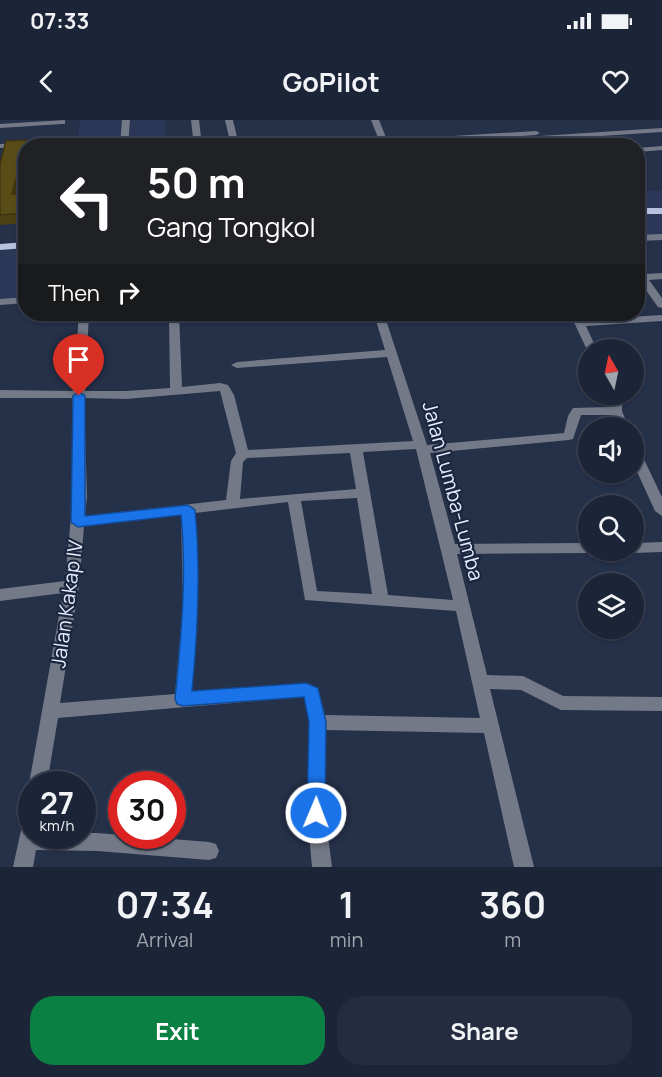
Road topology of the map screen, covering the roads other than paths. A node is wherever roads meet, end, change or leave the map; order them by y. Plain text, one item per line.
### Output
1 (126, 120) edge
2 (195, 120) edge
3 (229, 120) edge
4 (375, 120) edge
5 (642, 120) edge
6 (62, 122) dead end
7 (0, 126) edge
8 (657, 131) edge
9 (536, 132) junction
10 (125, 138) edge
11 (197, 138) edge
12 (233, 138) edge
13 (382, 138) edge
14 (460, 138) edge
15 (540, 138) edge
16 (18, 145) edge
17 (0, 146) edge
18 (662, 148) edge
19 (645, 149) edge
20 (645, 211) edge
21 (662, 212) edge
22 (662, 237) edge
23 (645, 238) edge
24 (18, 246) edge
25 (0, 247) edge
26 (645, 275) edge
27 (662, 276) edge
28 (645, 282) edge
29 (18, 301) edge
30 (0, 302) edge
31 (662, 305) edge
32 (645, 318) edge
33 (662, 318) edge
34 (84, 321) edge
35 (174, 321) edge
36 (381, 321) edge
37 (578, 321) edge
38 (587, 339) edge
39 (392, 353) junction
40 (237, 365) dead end
41 (176, 392) junction
42 (0, 394) edge
43 (79, 396) junction
44 (616, 405) edge
45 (616, 411) junction
46 (618, 417) edge
47 (422, 447) junction
48 (356, 448) junction
49 (243, 454) junction
50 (644, 473) edge
51 (363, 493) junction
52 (294, 497) junction
53 (232, 505) junction
54 (188, 510) junction
55 (662, 511) edge
56 (78, 522) junction
57 (662, 547) edge
58 (578, 548) edge
59 (644, 548) edge
60 (449, 549) junction
61 (72, 586) junction
62 (0, 595) edge
63 (381, 601) junction
64 (462, 606) junction
65 (482, 682) junction
66 (183, 699) junction
67 (662, 704) edge
68 (51, 711) junction
69 (318, 722) junction
70 (490, 726) junction
71 (40, 771) edge
72 (96, 842) edge
73 (26, 849) edge
74 (208, 851) dead end
75 (23, 867) edge
76 (322, 867) edge
77 (524, 867) edge

1 - 10 street
2 - 11 street
3 - 12 street
4 - 13 street
5 - 8 street
6 - 7 street
8 - 9 street
9 - 14 street
9 - 15 street
16 - 17 street
18 - 19 street
20 - 21 main road
22 - 23 street
24 - 25 main road
26 - 27 street
28 - 31 street
29 - 30 street
32 - 33 street
34 - 43 street, Jalan Kakap IV
35 - 41 street
36 - 39 street, Jalan Lumba-Lumba
37 - 38 street
39 - 40 street
39 - 47 street, Jalan Lumba-Lumba
41 - 43 street
41 - 49 street
42 - 43 street
43 - 56 street, Jalan Kakap IV
44 - 45 street
45 - 46 street
45 - 47 street
47 - 48 street
47 - 60 street, Jalan Lumba-Lumba
48 - 49 street
48 - 51 street
49 - 53 street
50 - 55 street
51 - 52 street
51 - 63 street
52 - 53 street
52 - 63 street
53 - 54 street
54 - 56 street
54 - 66 street
56 - 61 street, Jalan Kakap IV
57 - 59 street
58 - 60 street
60 - 64 street, Jalan Lumba-Lumba
61 - 62 street
61 - 68 street, Jalan Kakap IV
63 - 64 street
64 - 65 street, Jalan Lumba-Lumba
65 - 67 street
65 - 70 street, Jalan Lumba-Lumba
66 - 68 street
66 - 69 street
68 - 71 street, Jalan Kakap IV
69 - 70 street
69 - 76 street
70 - 77 street, Jalan Lumba-Lumba
72 - 74 street
73 - 75 street

